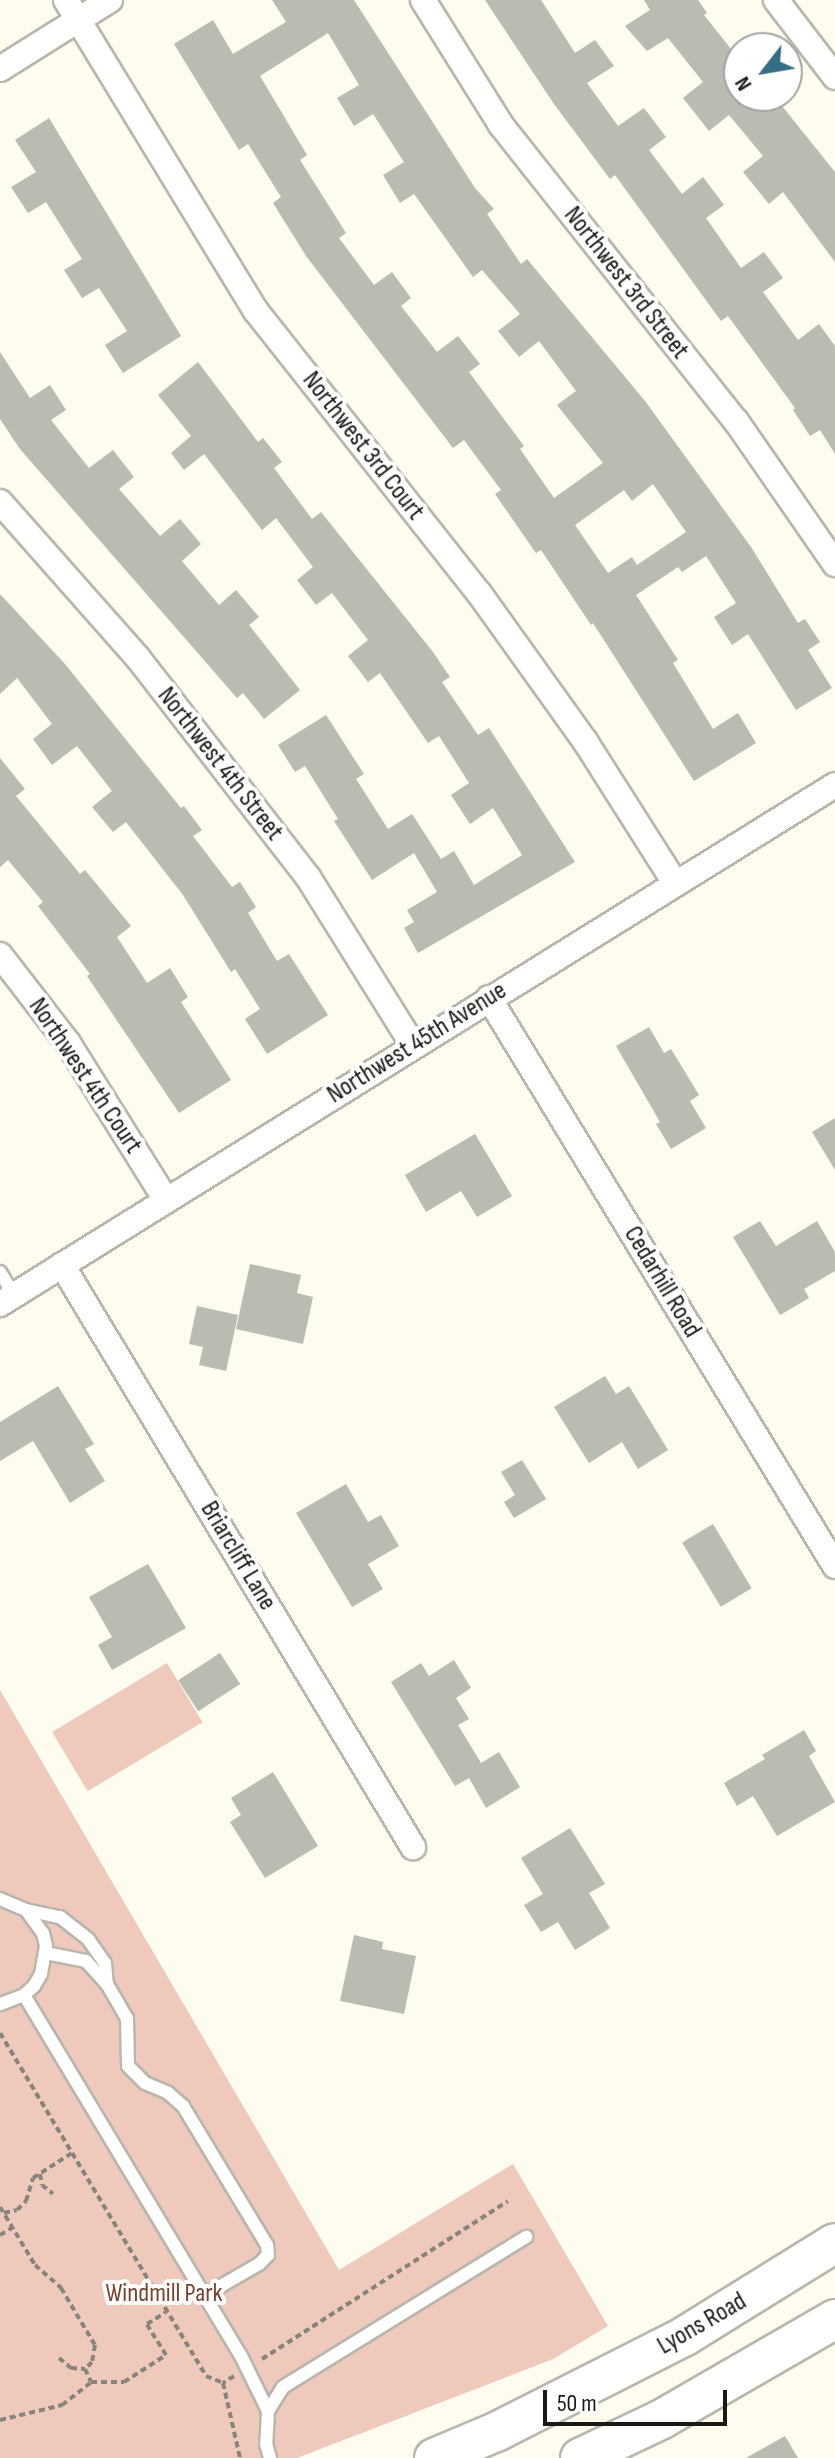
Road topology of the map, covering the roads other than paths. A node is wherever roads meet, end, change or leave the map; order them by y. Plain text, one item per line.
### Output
1 (110, 0) edge
2 (423, 0) edge
3 (776, 0) edge
4 (72, 10) edge
5 (0, 69) edge
6 (835, 77) edge
7 (0, 502) edge
8 (835, 564) edge
9 (835, 785) edge
10 (675, 883) junction
11 (0, 955) edge
12 (489, 998) junction
13 (413, 1045) junction
14 (166, 1200) junction
15 (62, 1265) junction
16 (0, 1272) edge
17 (7, 1300) edge
18 (835, 1566) edge
19 (413, 1847) dead end
20 (0, 1899) edge
21 (26, 1910) junction
22 (46, 1953) junction
23 (107, 1984) junction
24 (24, 1995) junction
25 (0, 2004) edge
26 (526, 2237) dead end
27 (835, 2243) edge
28 (205, 2295) junction
29 (835, 2319) edge
30 (268, 2411) junction
31 (270, 2458) edge
32 (434, 2458) edge
33 (580, 2458) edge

1 - 4 street
2 - 8 street, Northwest 3rd Street
3 - 6 street
4 - 5 street
4 - 10 street, Northwest 3rd Court
7 - 13 street, Northwest 4th Street
9 - 10 street, Northwest 45th Avenue
10 - 12 street, Northwest 45th Avenue
11 - 14 street, Northwest 4th Court
12 - 13 street, Northwest 45th Avenue
12 - 18 street, Cedarhill Road
13 - 14 street, Northwest 45th Avenue
14 - 15 street, Northwest 45th Avenue
15 - 17 street, Northwest 45th Avenue
15 - 19 street, Briarcliff Lane
16 - 17 lane
20 - 21 lane
21 - 22 lane
21 - 23 lane
22 - 23 lane
22 - 24 lane
23 - 28 lane
24 - 25 lane
24 - 28 lane
26 - 30 lane
27 - 32 main road, Lyons Road
28 - 30 lane
29 - 33 main road
30 - 31 lane

